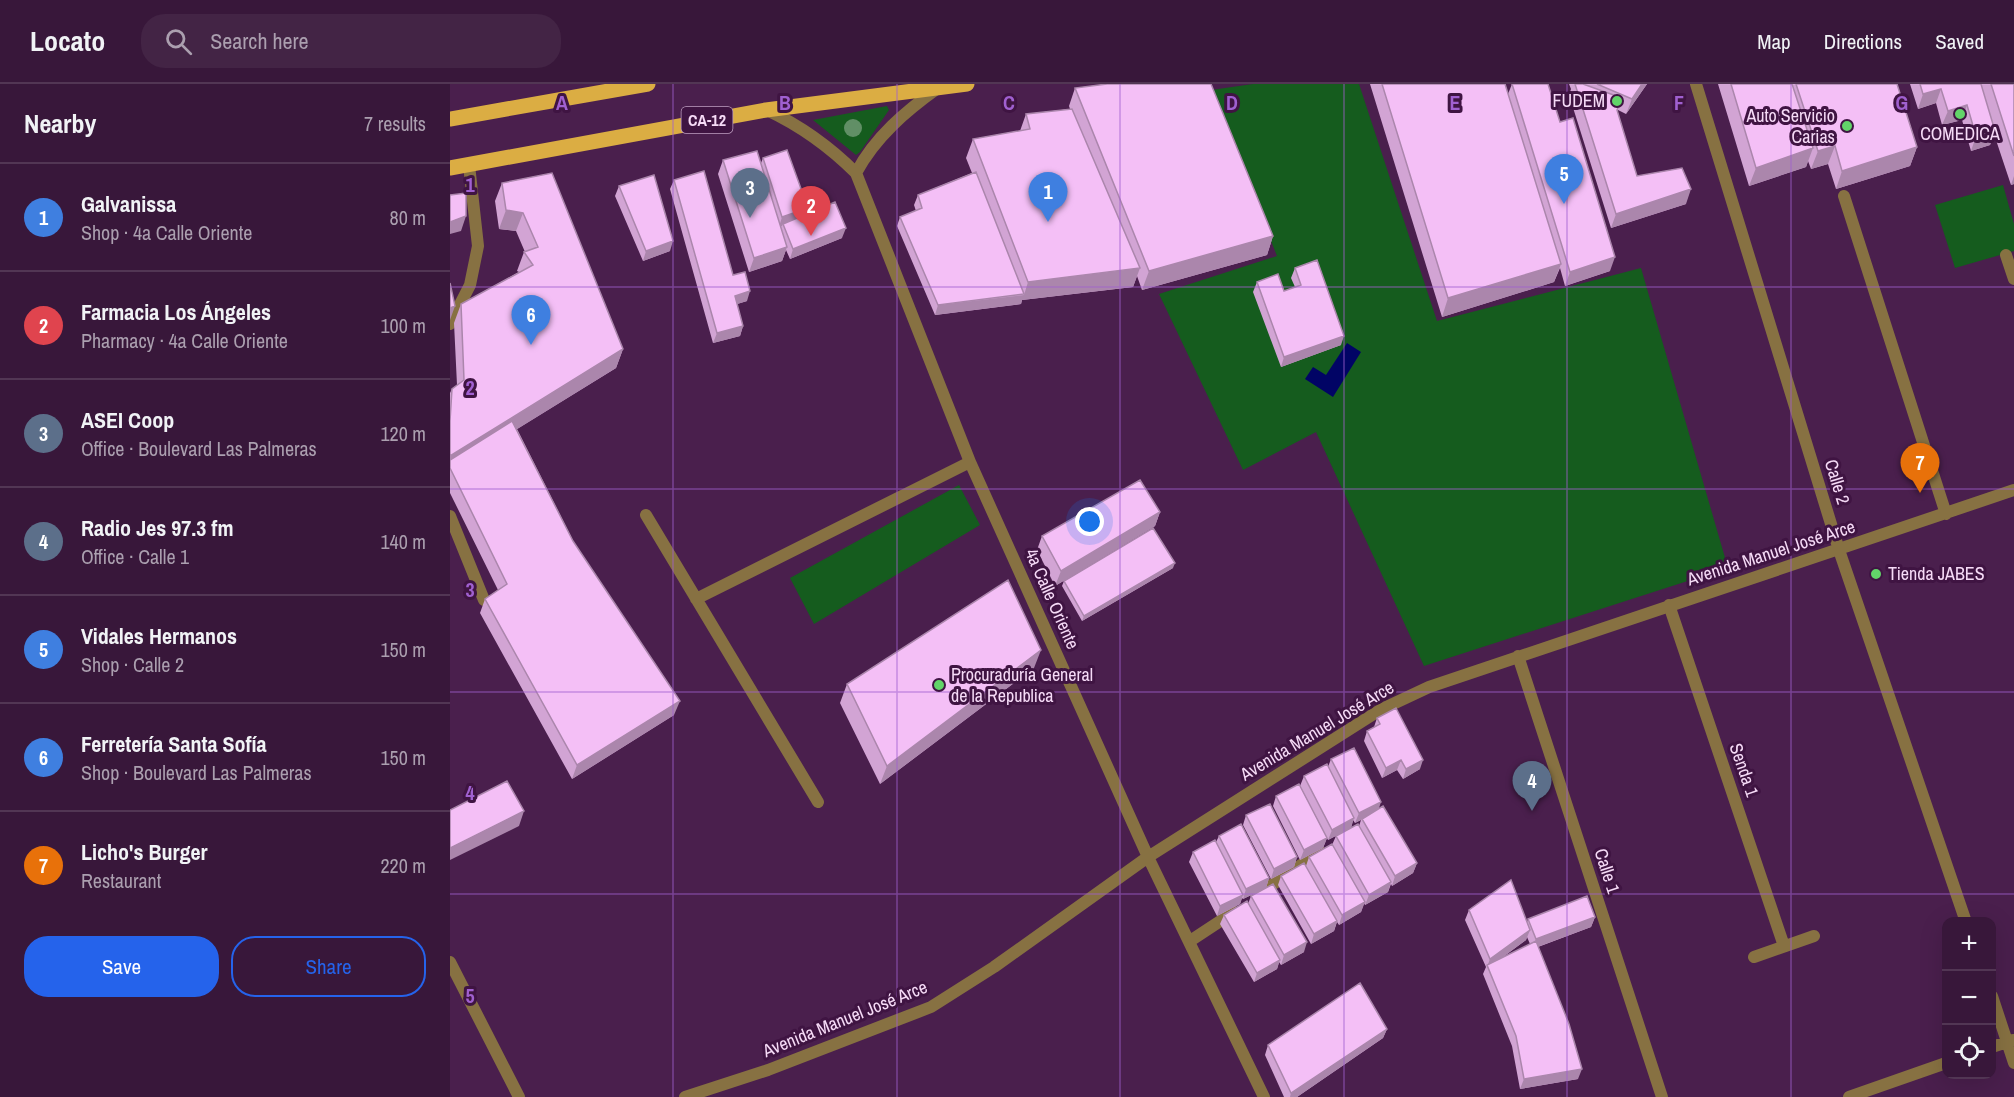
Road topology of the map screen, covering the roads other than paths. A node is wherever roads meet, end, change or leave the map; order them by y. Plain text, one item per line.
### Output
1 (648, 84) edge
2 (967, 84) edge
3 (1696, 84) edge
4 (624, 86) edge
5 (939, 87) junction
6 (766, 110) junction
7 (450, 119) edge
8 (469, 165) junction
9 (450, 168) edge
10 (856, 173) junction
11 (1844, 196) edge
12 (2006, 255) dead end
13 (2014, 279) edge
14 (450, 324) edge
15 (970, 462) junction
16 (2014, 490) edge
17 (1946, 514) junction
18 (646, 515) dead end
19 (450, 516) edge
20 (1839, 550) junction
21 (696, 599) junction
22 (484, 600) edge
23 (1669, 606) junction
24 (1518, 656) junction
25 (818, 802) dead end
26 (1335, 842) edge
27 (1149, 856) junction
28 (1965, 917) edge
29 (1814, 936) dead end
30 (1190, 942) junction
31 (1784, 946) junction
32 (1754, 957) dead end
33 (450, 962) edge
34 (1996, 1005) edge
35 (2011, 1041) edge
36 (1996, 1046) edge
37 (2014, 1063) edge
38 (1942, 1065) edge
39 (519, 1097) edge
40 (685, 1097) edge
41 (1264, 1097) edge
42 (1662, 1097) edge
43 (1850, 1097) edge

1 - 4 main road
2 - 5 main road, CA-12
3 - 20 street, Calle 2
4 - 7 main road
5 - 6 main road, CA-12
5 - 10 street
6 - 8 main road, CA-12
6 - 10 street
8 - 9 main road, CA-12
8 - 14 street
10 - 15 street, 4a Calle Oriente
11 - 17 street
12 - 13 street
15 - 21 street
15 - 27 street, 4a Calle Oriente
16 - 17 street, Avenida Manuel José Arce
17 - 20 street, Avenida Manuel José Arce
18 - 21 street
19 - 22 street
20 - 23 street, Avenida Manuel José Arce
20 - 28 street, Calle 2
21 - 25 street
23 - 24 street, Avenida Manuel José Arce
23 - 31 street, Senda 1
24 - 27 street, Avenida Manuel José Arce
24 - 42 street, Calle 1
26 - 30 street
27 - 30 street, 4a Calle Oriente
27 - 40 street, Avenida Manuel José Arce
29 - 31 street
30 - 41 street, 4a Calle Oriente
31 - 32 street
33 - 39 street
34 - 35 street
35 - 36 street
35 - 37 street
38 - 43 street

